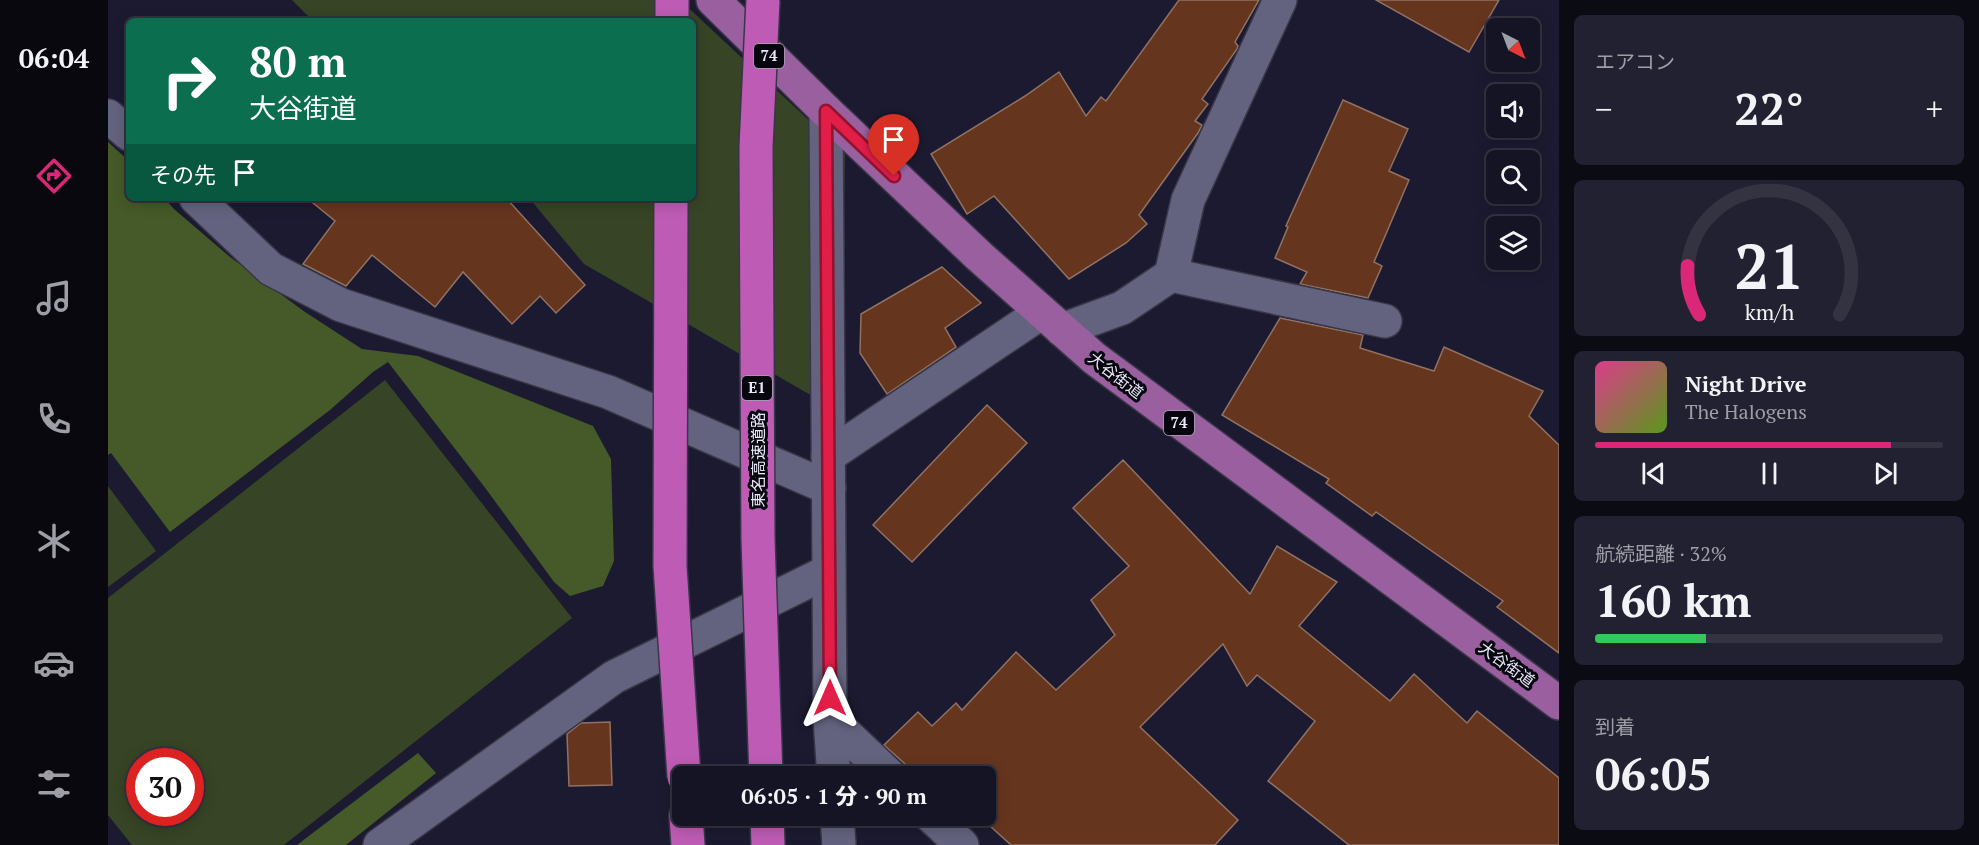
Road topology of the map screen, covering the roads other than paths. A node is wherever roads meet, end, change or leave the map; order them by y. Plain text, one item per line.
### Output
1 (672, 0) edge
2 (713, 0) edge
3 (764, 0) edge
4 (1280, 0) edge
5 (672, 18) edge
6 (826, 111) junction
7 (108, 116) edge
8 (126, 131) edge
9 (199, 201) edge
10 (670, 201) edge
11 (1171, 275) junction
12 (1052, 321) junction
13 (1385, 321) dead end
14 (828, 456) junction
15 (829, 488) junction
16 (829, 571) junction
17 (1559, 703) edge
18 (830, 719) junction
19 (683, 766) edge
20 (766, 766) edge
21 (833, 766) edge
22 (879, 766) edge
23 (687, 826) edge
24 (767, 826) edge
25 (838, 826) edge
26 (942, 826) edge
27 (380, 845) edge
28 (688, 845) edge
29 (768, 845) edge
30 (839, 845) edge
31 (962, 845) edge

1 - 5 highway
2 - 6 main road, 大谷街道 / 74
3 - 20 highway, 東名高速道路 / E1, bridge
4 - 11 street
6 - 12 main road, 大谷街道 / 74
6 - 14 street
7 - 8 street
9 - 15 street
10 - 19 highway, bridge
11 - 12 street
11 - 13 street
12 - 14 street
12 - 17 main road, 大谷街道 / 74
14 - 15 street
15 - 16 street
16 - 18 street
16 - 27 street
18 - 21 street
18 - 22 street
23 - 28 highway
24 - 29 highway
25 - 30 street
26 - 31 street

